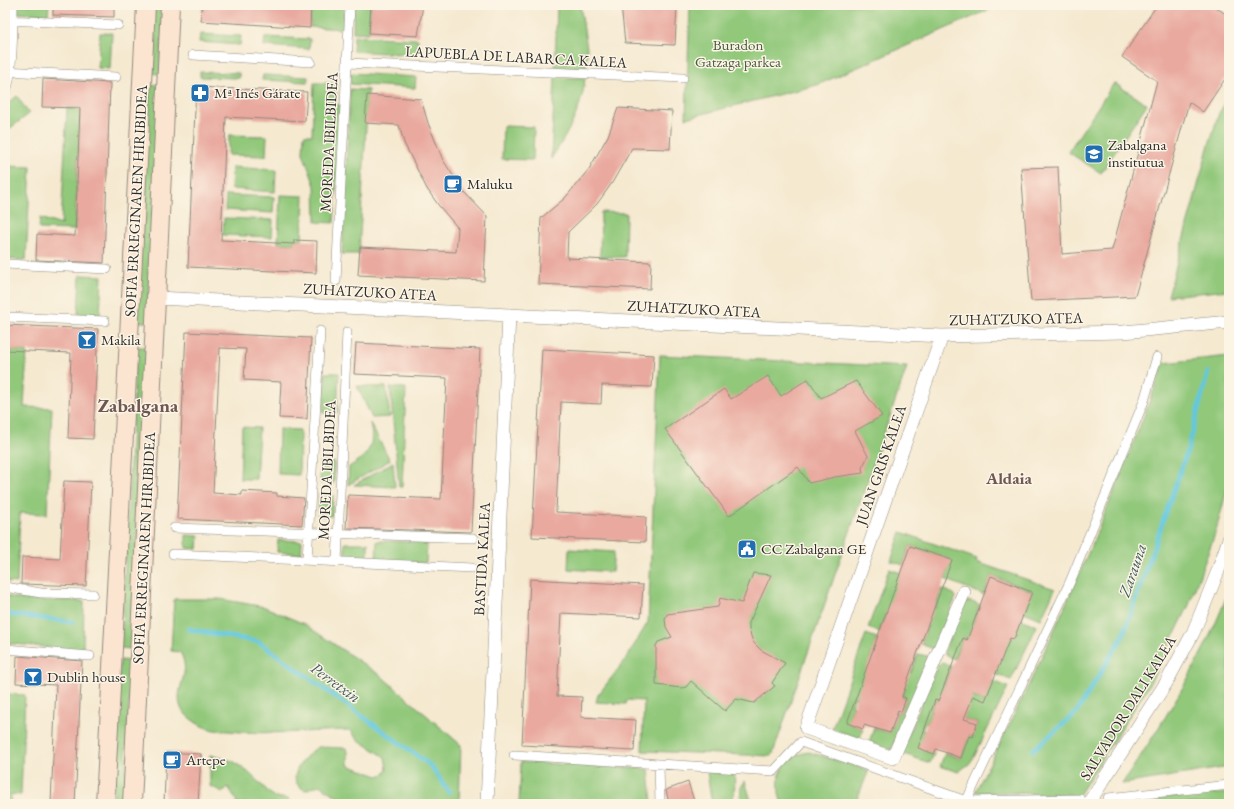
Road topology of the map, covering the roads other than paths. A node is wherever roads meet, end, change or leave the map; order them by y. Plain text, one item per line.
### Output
1 (13, 5) edge
2 (146, 5) edge
3 (170, 5) edge
4 (350, 5) edge
5 (9, 20) edge
6 (118, 25) dead end
7 (193, 55) dead end
8 (311, 62) dead end
9 (347, 63) junction
10 (8, 72) edge
11 (116, 77) dead end
12 (683, 78) dead end
13 (5, 92) edge
14 (5, 264) edge
15 (107, 269) dead end
16 (336, 281) dead end
17 (156, 298) junction
18 (509, 315) junction
19 (5, 317) edge
20 (105, 321) dead end
21 (1229, 322) edge
22 (320, 331) dead end
23 (347, 332) dead end
24 (942, 336) junction
25 (1158, 357) dead end
26 (174, 528) dead end
27 (308, 533) junction
28 (338, 533) junction
29 (473, 538) dead end
30 (1229, 539) edge
31 (173, 554) dead end
32 (307, 560) junction
33 (337, 562) junction
34 (472, 568) dead end
35 (5, 587) edge
36 (964, 592) dead end
37 (93, 594) dead end
38 (5, 649) edge
39 (90, 656) dead end
40 (514, 755) dead end
41 (659, 764) junction
42 (1229, 785) edge
43 (1108, 798) dead end
44 (965, 802) edge
45 (1084, 802) edge
46 (105, 804) edge
47 (132, 804) edge
48 (487, 804) edge
49 (660, 804) edge

1 - 5 street
2 - 46 main road, SOFIA ERREGINAREN HIRIBIDEA
3 - 17 main road, SOFIA ERREGINAREN HIRIBIDEA
4 - 9 street, MOREDA IBILBIDEA
5 - 6 street
5 - 10 street
7 - 8 street
9 - 12 street, LAPUEBLA DE LABARCA KALEA
9 - 16 street, MOREDA IBILBIDEA
10 - 11 street
10 - 13 street
14 - 15 street
17 - 18 street, ZUHATZUKO ATEA
17 - 47 main road, SOFIA ERREGINAREN HIRIBIDEA
18 - 24 street, ZUHATZUKO ATEA
18 - 48 street, BASTIDA KALEA
19 - 20 street
21 - 24 street, ZUHATZUKO ATEA
22 - 27 street, MOREDA IBILBIDEA
23 - 28 street, MOREDA IBILBIDEA
24 - 36 street, JUAN GRIS KALEA
25 - 44 street
26 - 27 street
27 - 28 street
27 - 32 street, MOREDA IBILBIDEA
28 - 29 street
28 - 33 street, MOREDA IBILBIDEA
30 - 45 street, SALVADOR DALI KALEA
31 - 32 street
32 - 33 street
33 - 34 street
35 - 37 street
38 - 39 street
40 - 41 street
41 - 44 street
41 - 49 street
42 - 43 street
44 - 45 street

